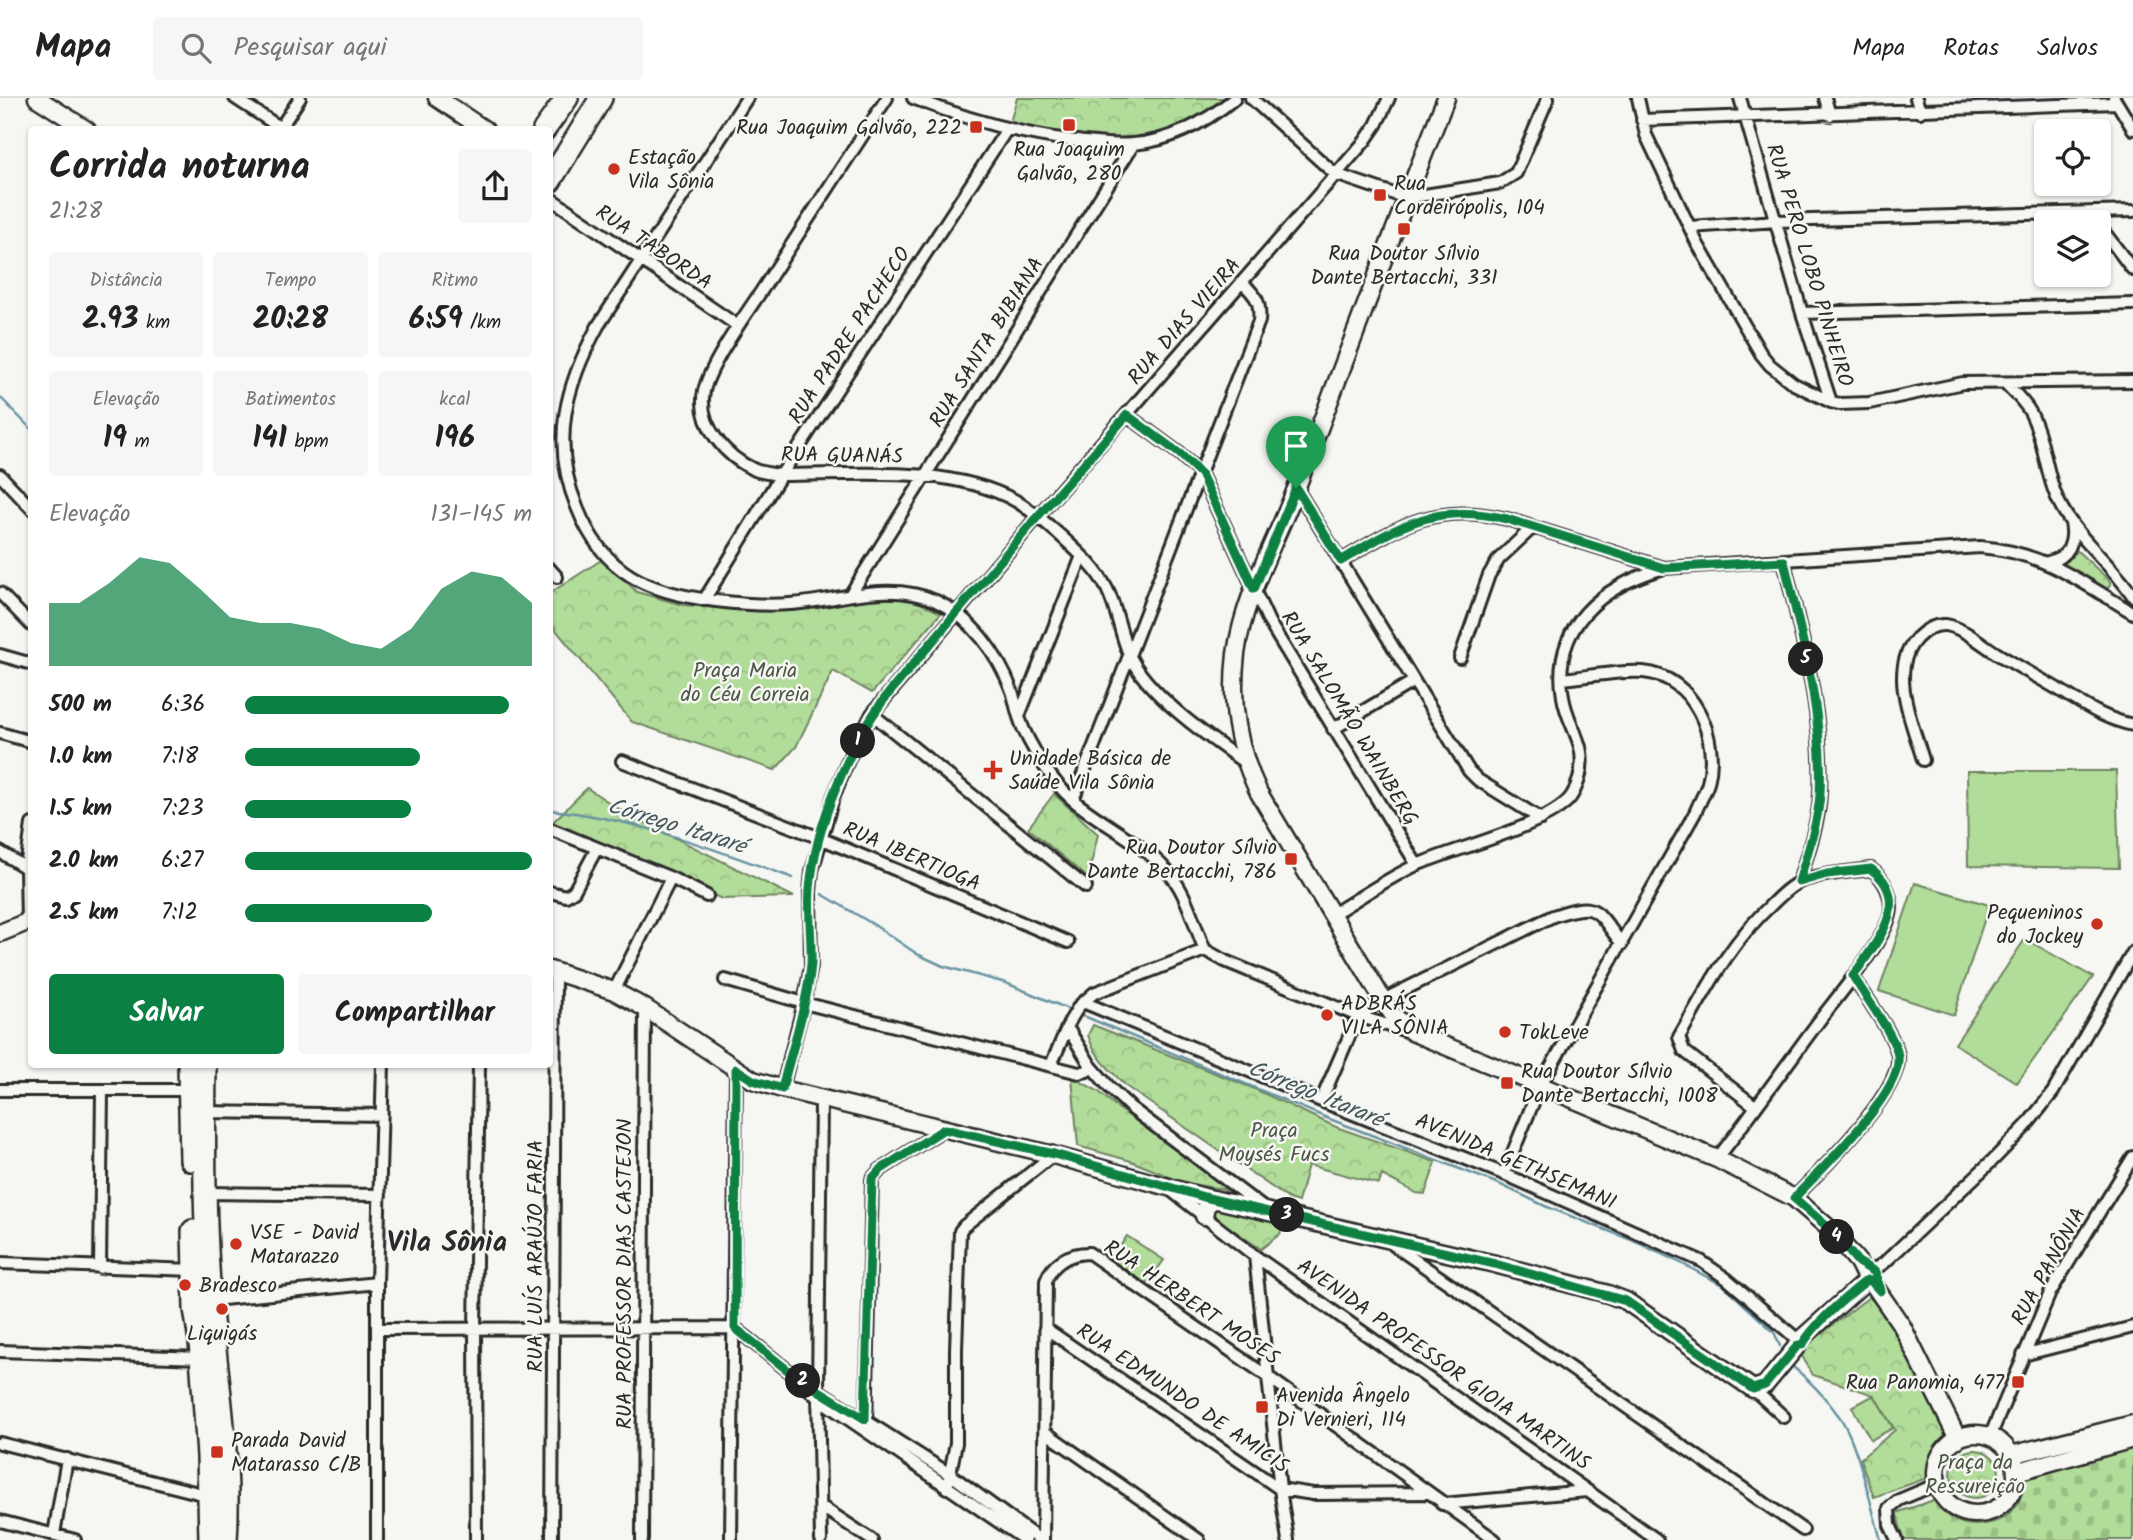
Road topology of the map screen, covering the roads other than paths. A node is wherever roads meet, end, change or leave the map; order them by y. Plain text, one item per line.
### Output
1 (37, 98) edge
2 (234, 98) edge
3 (300, 98) edge
4 (437, 98) edge
5 (567, 98) edge
6 (601, 98) edge
7 (747, 98) edge
8 (887, 98) edge
9 (913, 98) edge
10 (1235, 98) edge
11 (1251, 98) edge
12 (1389, 98) edge
13 (1446, 98) edge
14 (1548, 98) edge
15 (1638, 98) edge
16 (1740, 98) edge
17 (1825, 98) edge
18 (1916, 98) edge
19 (2115, 101) edge
20 (2009, 103) edge
21 (1920, 112) junction
22 (1830, 115) junction
23 (1745, 118) junction
24 (1642, 120) junction
25 (81, 126) edge
26 (276, 126) edge
27 (283, 126) edge
28 (479, 126) edge
29 (547, 126) edge
30 (2133, 128) edge
31 (1007, 129) junction
32 (1133, 145) junction
33 (1335, 174) junction
34 (553, 176) edge
35 (1406, 198) junction
36 (553, 200) edge
37 (2133, 211) edge
38 (2111, 212) edge
39 (2034, 214) edge
40 (1777, 221) junction
41 (1689, 227) junction
42 (2111, 240) edge
43 (640, 261) junction
44 (2133, 270) edge
45 (1242, 283) junction
46 (2133, 304) edge
47 (1802, 313) junction
48 (738, 326) junction
49 (2133, 381) edge
50 (2005, 383) junction
51 (1831, 402) junction
52 (1127, 415) junction
53 (1201, 474) junction
54 (0, 475) edge
55 (781, 475) junction
56 (925, 475) junction
57 (1296, 488) junction
58 (28, 505) edge
59 (1038, 516) junction
60 (2071, 523) junction
61 (1532, 528) junction
62 (1082, 556) junction
63 (1341, 561) junction
64 (1784, 561) junction
65 (2048, 562) junction
66 (1664, 568) junction
67 (1254, 589) junction
68 (0, 593) edge
69 (850, 595) junction
70 (2133, 596) edge
71 (704, 600) junction
72 (956, 612) junction
73 (2133, 613) edge
74 (28, 622) edge
75 (0, 655) edge
76 (1129, 655) junction
77 (1460, 658) dead end
78 (28, 663) edge
79 (1562, 679) junction
80 (1414, 681) junction
81 (872, 714) junction
82 (1018, 716) junction
83 (2133, 725) edge
84 (1333, 729) junction
85 (0, 733) edge
86 (28, 741) edge
87 (1923, 760) dead end
88 (622, 761) dead end
89 (1244, 762) junction
90 (1073, 800) junction
91 (1541, 819) junction
92 (553, 830) edge
93 (820, 838) junction
94 (597, 848) junction
95 (0, 852) edge
96 (28, 853) edge
97 (1417, 864) junction
98 (26, 867) junction
99 (671, 878) junction
100 (1799, 882) junction
101 (1086, 887) dead end
102 (553, 893) edge
103 (707, 896) dead end
104 (28, 902) edge
105 (1331, 915) junction
106 (28, 920) edge
107 (0, 933) edge
108 (1068, 942) dead end
109 (1622, 944) junction
110 (1205, 950) junction
111 (2132, 959) edge
112 (553, 971) edge
113 (1853, 976) junction
114 (725, 980) dead end
115 (614, 991) junction
116 (1383, 1000) junction
117 (804, 1003) junction
118 (1081, 1004) junction
119 (645, 1008) junction
120 (1357, 1016) junction
121 (1068, 1024) junction
122 (1412, 1032) junction
123 (1061, 1038) junction
124 (1077, 1043) junction
125 (1051, 1065) junction
126 (1091, 1066) junction
127 (189, 1068) edge
128 (205, 1068) edge
129 (383, 1068) edge
130 (479, 1068) edge
131 (553, 1068) edge
132 (736, 1069) junction
133 (1540, 1086) junction
134 (782, 1089) junction
135 (0, 1090) edge
136 (102, 1090) junction
137 (188, 1090) junction
138 (821, 1099) junction
139 (1321, 1101) junction
140 (1756, 1107) junction
141 (204, 1112) junction
142 (382, 1115) junction
143 (944, 1129) junction
144 (1054, 1154) junction
145 (2133, 1157) edge
146 (1717, 1159) junction
147 (1504, 1174) junction
148 (1167, 1187) junction
149 (205, 1193) junction
150 (380, 1195) junction
151 (1228, 1197) junction
152 (1794, 1198) junction
153 (1204, 1216) junction
154 (1387, 1240) junction
155 (1255, 1256) junction
156 (0, 1263) edge
157 (100, 1268) junction
158 (194, 1270) junction
159 (1870, 1275) junction
160 (377, 1283) junction
161 (203, 1305) junction
162 (2133, 1327) edge
163 (475, 1328) junction
164 (555, 1328) junction
165 (735, 1328) junction
166 (1045, 1328) junction
167 (378, 1329) junction
168 (642, 1329) junction
169 (1801, 1341) junction
170 (0, 1351) edge
171 (2023, 1354) junction
172 (201, 1358) junction
173 (1267, 1376) junction
174 (1753, 1389) junction
175 (818, 1395) junction
176 (1784, 1417) dead end
177 (865, 1419) junction
178 (2133, 1424) edge
179 (866, 1431) junction
180 (1045, 1432) junction
181 (1990, 1437) junction
182 (1958, 1438) junction
183 (2133, 1439) edge
184 (0, 1443) edge
185 (2011, 1455) junction
186 (66, 1459) junction
187 (2016, 1472) junction
188 (951, 1475) junction
189 (1937, 1484) junction
190 (947, 1488) junction
191 (1280, 1489) junction
192 (1587, 1491) junction
193 (1428, 1493) junction
194 (209, 1496) junction
195 (1442, 1504) junction
196 (821, 1507) junction
197 (0, 1521) edge
198 (1803, 1530) dead end
199 (54, 1534) junction
200 (75, 1540) edge
201 (210, 1540) edge
202 (226, 1540) edge
203 (377, 1540) edge
204 (476, 1540) edge
205 (552, 1540) edge
206 (642, 1540) edge
207 (731, 1540) edge
208 (821, 1540) edge
209 (872, 1540) edge
210 (1025, 1540) edge
211 (1042, 1540) edge
212 (1199, 1540) edge
213 (1288, 1540) edge
214 (1495, 1540) edge
215 (1657, 1540) edge
216 (1897, 1540) edge

1 - 25 street
2 - 26 street
3 - 27 street
4 - 28 street
5 - 29 highway
6 - 34 highway
7 - 43 street
8 - 48 street, RUA GUANÁS
9 - 31 street
10 - 32 street
11 - 33 street
12 - 33 street, RUA DIAS VIEIRA
13 - 35 street
14 - 35 street
15 - 24 street
16 - 23 street, RUA PERO LOBO PINHEIRO
17 - 22 street
18 - 21 street
19 - 20 street
19 - 30 street
20 - 21 street
21 - 22 street
22 - 23 street
23 - 24 street
23 - 40 street, RUA PERO LOBO PINHEIRO
24 - 41 street
31 - 32 street
31 - 55 street, RUA PADRE PACHECO
32 - 56 street, RUA SANTA BIBIANA
33 - 35 street
33 - 45 street, RUA DIAS VIEIRA
35 - 57 street
36 - 43 street, RUA TABORDA
37 - 38 street
39 - 40 street
40 - 41 street
40 - 47 street, RUA PERO LOBO PINHEIRO
41 - 51 street
42 - 44 street
43 - 48 street, RUA TABORDA
43 - 71 street
45 - 52 street, RUA DIAS VIEIRA
45 - 53 street
46 - 47 street
47 - 51 street, RUA PERO LOBO PINHEIRO
48 - 55 street, RUA GUANÁS
49 - 50 street
50 - 51 street
50 - 60 street
52 - 53 street
52 - 59 street, RUA DIAS VIEIRA
53 - 67 street, RUA SALOMÃO WAINBERG
53 - 76 street
54 - 58 street
55 - 56 street, RUA GUANÁS
55 - 71 street, RUA PADRE PACHECO
56 - 59 street, RUA GUANÁS
56 - 69 street, RUA SANTA BIBIANA
57 - 63 street
57 - 67 street
59 - 62 street, RUA GUANÁS
59 - 72 street, RUA DIAS VIEIRA
60 - 65 street
60 - 70 street
61 - 63 street
61 - 66 street
61 - 77 street
62 - 76 street, RUA GUANÁS
62 - 82 street
63 - 80 street
64 - 65 street
64 - 66 street
64 - 100 street
65 - 73 street
66 - 79 street
67 - 84 street, RUA SALOMÃO WAINBERG
67 - 89 street
68 - 74 street
69 - 71 street
69 - 72 street
72 - 81 street, RUA DIAS VIEIRA
72 - 82 street
75 - 78 street
76 - 89 street, RUA GUANÁS
76 - 90 street
79 - 91 street
79 - 109 street
80 - 84 street
80 - 91 street
81 - 93 street, RUA DIAS VIEIRA
81 - 101 street
82 - 90 street
83 - 87 street
84 - 97 street, RUA SALOMÃO WAINBERG
85 - 86 street
88 - 93 street, RUA IBERTIOGA
89 - 105 street
90 - 110 street
91 - 97 street
92 - 94 street
93 - 108 street, RUA IBERTIOGA
93 - 117 street, RUA DIAS VIEIRA
94 - 99 street
94 - 102 street
95 - 98 street
96 - 98 street
97 - 105 street
98 - 104 street
99 - 103 street
99 - 115 street
100 - 113 street
100 - 140 street
105 - 116 street
106 - 107 street
109 - 116 street
109 - 133 street
110 - 118 street
110 - 120 street
111 - 159 street
112 - 115 street, AVENIDA PROFESSOR GIOIA MARTINS
113 - 140 street
113 - 152 street
114 - 117 street
115 - 119 street, AVENIDA PROFESSOR GIOIA MARTINS
116 - 120 street
116 - 122 street
117 - 125 street
117 - 134 street, RUA DIAS VIEIRA
118 - 121 street
118 - 139 street, AVENIDA GETHSEMANI
119 - 132 street, AVENIDA PROFESSOR GIOIA MARTINS
119 - 168 street, RUA PROFESSOR DIAS CASTEJON
120 - 122 street
120 - 139 street
121 - 123 street
121 - 124 street
122 - 133 street
123 - 124 street
123 - 125 street
124 - 126 street
125 - 126 street
126 - 151 street
127 - 137 highway
128 - 141 highway
129 - 142 street
130 - 163 street
131 - 164 street, RUA LUÍS ARAÚJO FARIA
132 - 134 street, AVENIDA PROFESSOR GIOIA MARTINS
132 - 165 street
133 - 146 street
133 - 147 street
134 - 138 street, AVENIDA PROFESSOR GIOIA MARTINS
135 - 136 street
136 - 137 street
136 - 157 street
137 - 158 highway
138 - 143 street, AVENIDA PROFESSOR GIOIA MARTINS
138 - 175 street
139 - 147 street, AVENIDA GETHSEMANI
140 - 146 street
141 - 142 street
141 - 149 highway
142 - 150 street
143 - 144 street, AVENIDA PROFESSOR GIOIA MARTINS
143 - 177 street
144 - 148 street, AVENIDA PROFESSOR GIOIA MARTINS
144 - 188 street
145 - 171 street, RUA PANÔNIA
146 - 152 street
147 - 169 street, AVENIDA GETHSEMANI
148 - 151 street
148 - 153 street, AVENIDA PROFESSOR GIOIA MARTINS
149 - 150 street
149 - 161 highway
150 - 160 street
151 - 153 street
151 - 154 street
152 - 159 street
153 - 155 street, AVENIDA PROFESSOR GIOIA MARTINS
154 - 174 street
154 - 198 street
155 - 173 street
155 - 192 street, AVENIDA PROFESSOR GIOIA MARTINS
156 - 157 street
157 - 158 street
158 - 161 highway
159 - 169 street
159 - 182 street
160 - 161 street
160 - 167 street
161 - 172 highway
161 - 202 highway
162 - 171 street
163 - 164 street
163 - 167 street
163 - 204 street
164 - 168 street
164 - 205 street, RUA LUÍS ARAÚJO FARIA
165 - 168 street
165 - 175 street
165 - 207 street
166 - 173 street, RUA HERBERT MOSES
166 - 180 street, RUA HERBERT MOSES
166 - 191 street, RUA EDMUNDO DE AMICIS
167 - 203 street
168 - 206 street, RUA PROFESSOR DIAS CASTEJON
169 - 174 street
170 - 172 street
171 - 181 street, RUA PANÔNIA
172 - 194 highway
173 - 191 street
173 - 193 street, RUA HERBERT MOSES
174 - 176 street
175 - 177 street
175 - 179 street
175 - 196 street
177 - 179 street
177 - 188 street
178 - 185 street
179 - 190 street
180 - 211 street, RUA HERBERT MOSES
180 - 212 street
181 - 182 street
181 - 185 street
182 - 189 street
183 - 187 street
184 - 186 street
185 - 187 street
186 - 194 street
186 - 199 street
187 - 189 street
188 - 190 street
188 - 211 street
189 - 216 street
190 - 210 street
191 - 193 street, RUA EDMUNDO DE AMICIS
191 - 213 street
192 - 195 street
192 - 215 street, AVENIDA PROFESSOR GIOIA MARTINS
193 - 195 street, RUA HERBERT MOSES
194 - 201 highway
195 - 214 street, RUA HERBERT MOSES
196 - 208 street
196 - 209 street
197 - 199 street
199 - 200 street

